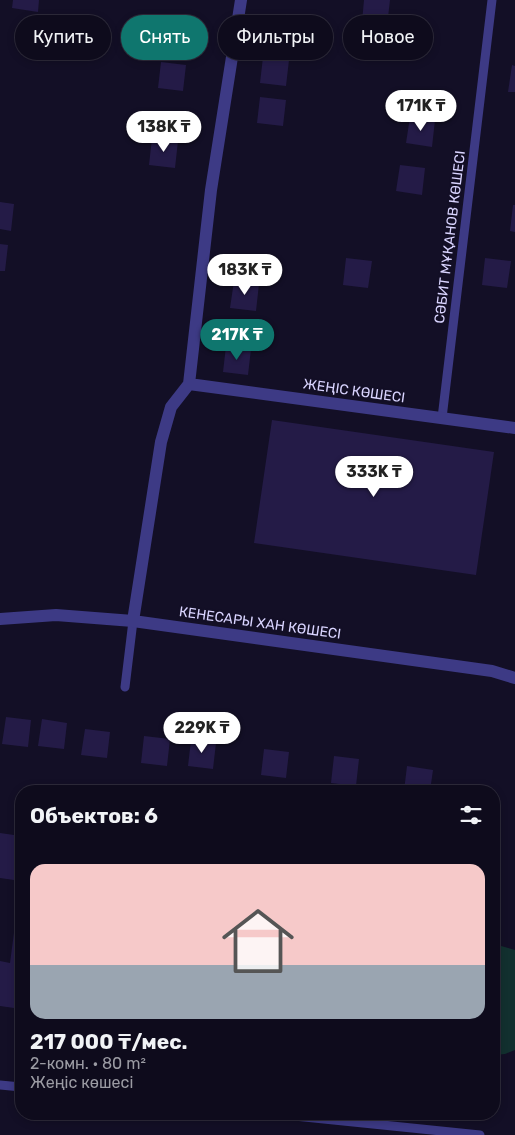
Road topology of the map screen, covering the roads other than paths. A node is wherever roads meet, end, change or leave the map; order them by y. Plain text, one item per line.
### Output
1 (241, 0) edge
2 (492, 0) edge
3 (189, 384) junction
4 (442, 418) junction
5 (515, 428) edge
6 (0, 619) edge
7 (133, 621) junction
8 (515, 678) edge
9 (125, 687) dead end
10 (0, 1085) edge
11 (15, 1086) edge
12 (334, 1120) edge
13 (480, 1135) edge

1 - 3 street
2 - 4 lane, СӘБИТ МҰҚАНОВ КӨШЕСІ
3 - 4 street, ЖЕҢІС КӨШЕСІ
3 - 7 street
4 - 5 street, ЖЕҢІС КӨШЕСІ
6 - 7 street, КЕНЕСАРЫ ХАН КӨШЕСІ
7 - 8 street, КЕНЕСАРЫ ХАН КӨШЕСІ
7 - 9 lane
10 - 11 lane
12 - 13 lane

